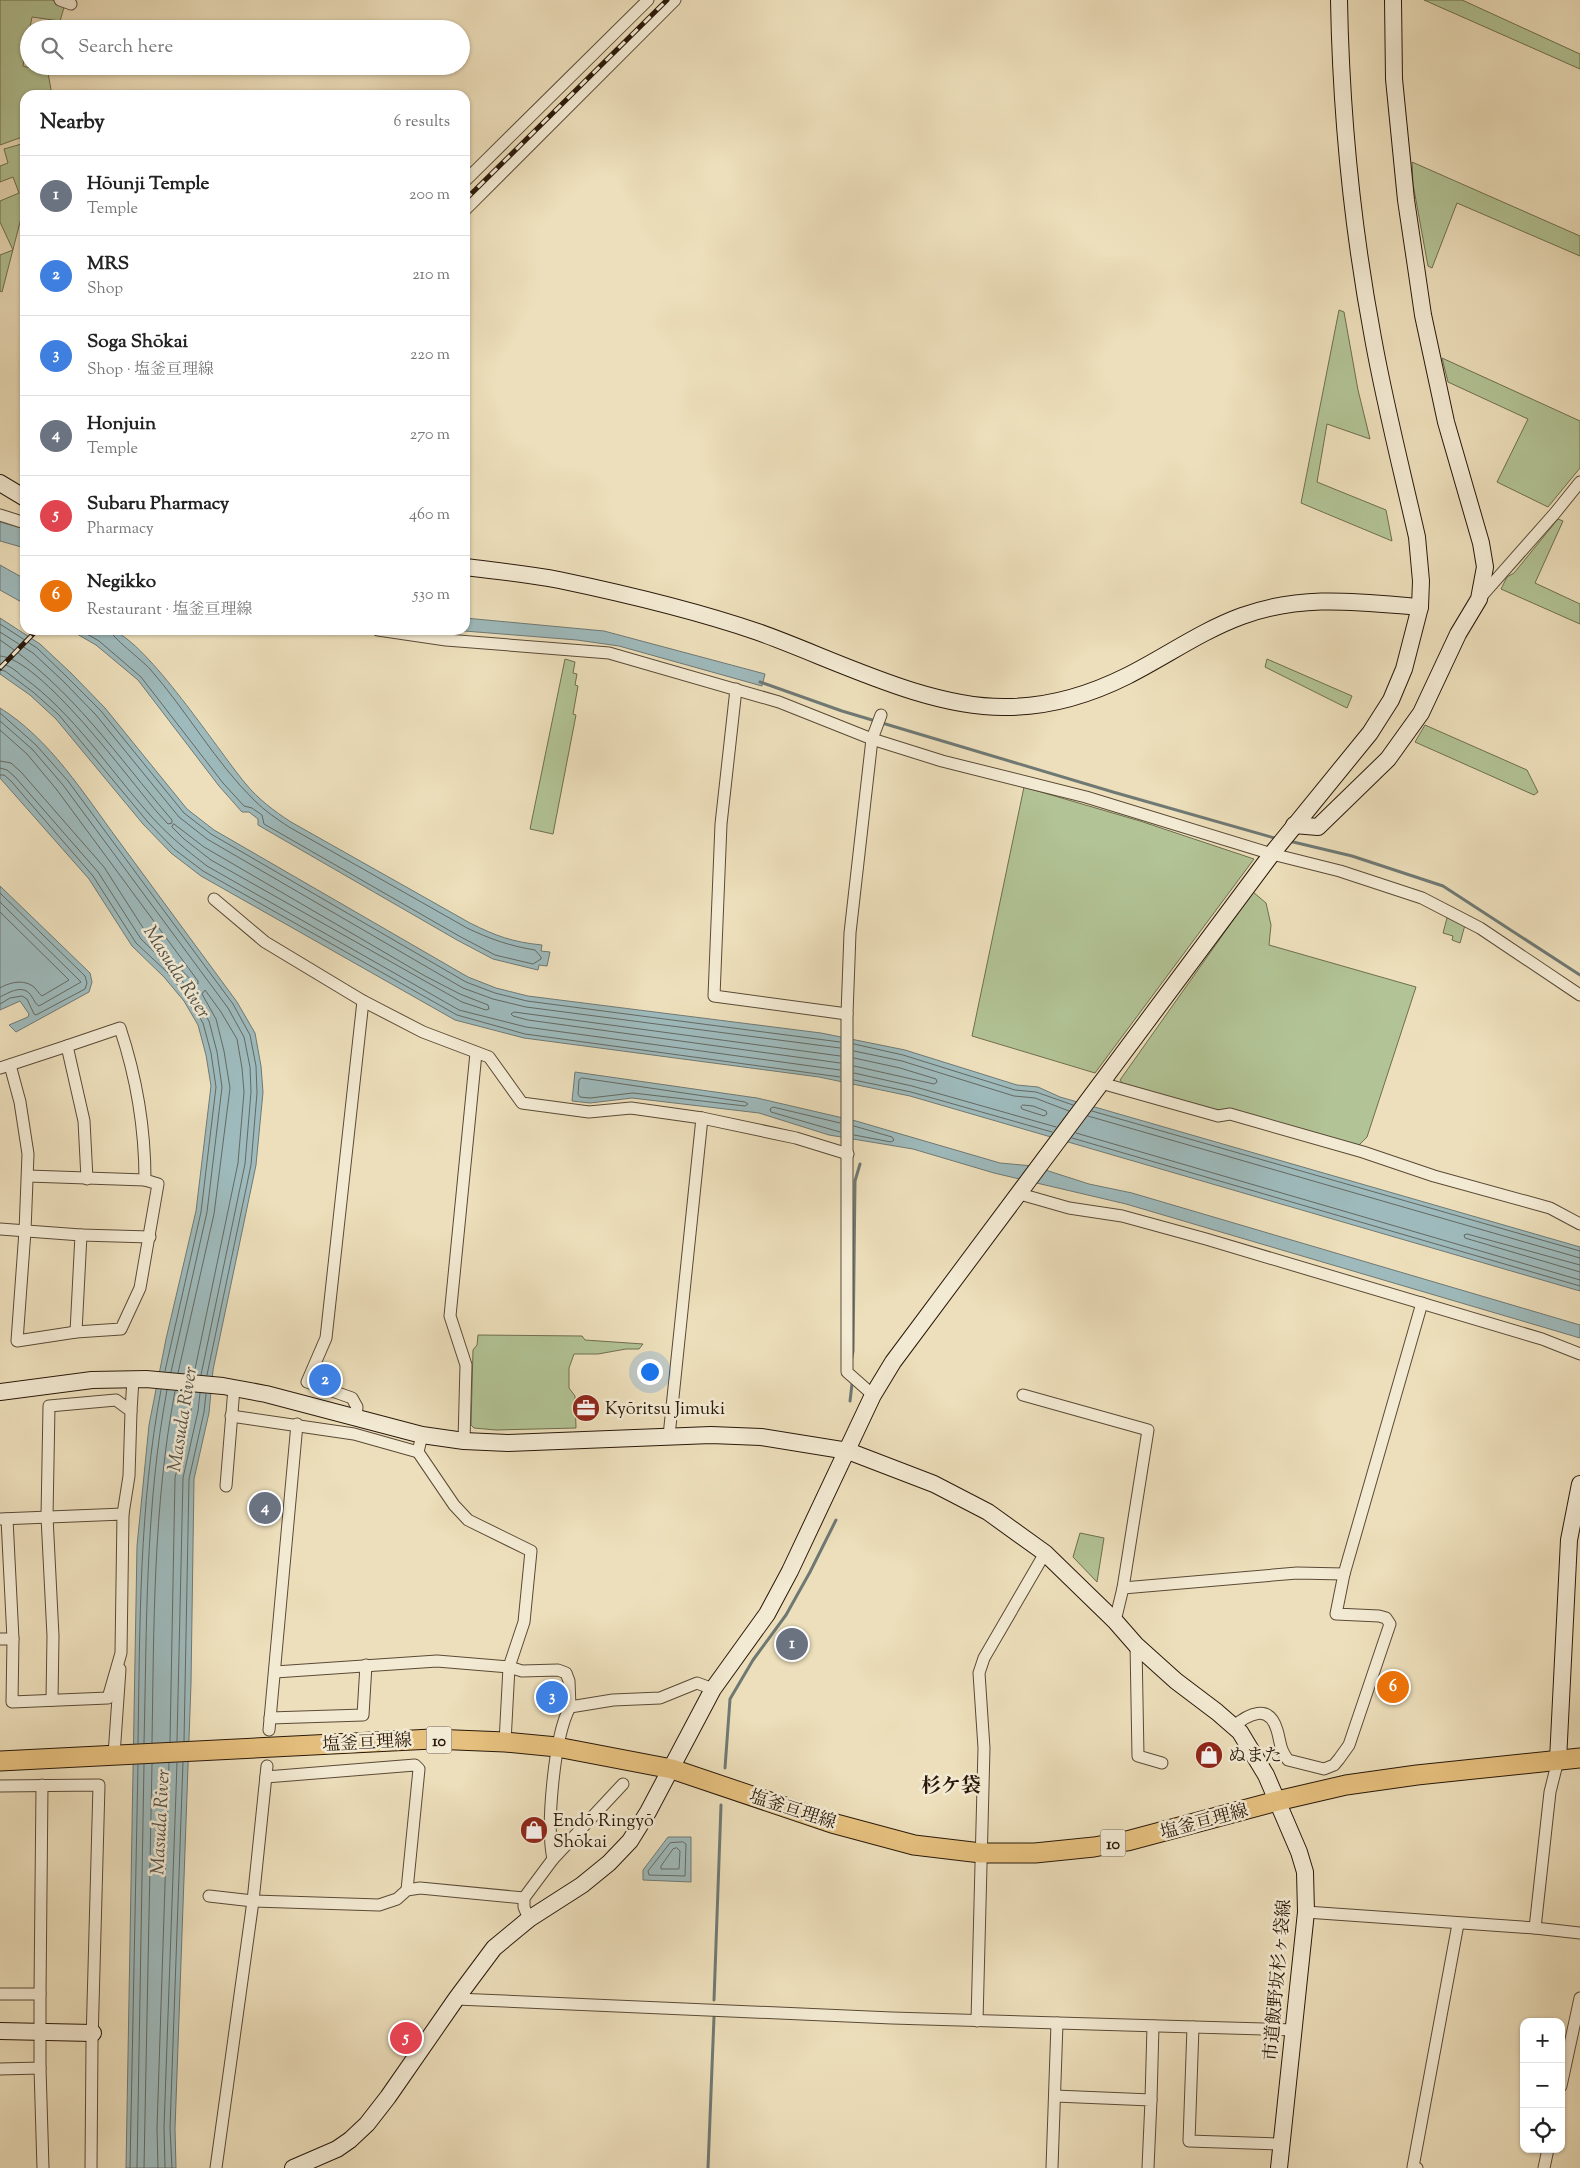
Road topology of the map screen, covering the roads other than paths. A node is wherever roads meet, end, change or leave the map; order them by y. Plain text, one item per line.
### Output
1 (648, 0) edge
2 (676, 0) edge
3 (1339, 0) edge
4 (1393, 0) edge
5 (470, 176) edge
6 (470, 205) edge
7 (1580, 482) edge
8 (0, 483) edge
9 (20, 495) edge
10 (0, 515) edge
11 (20, 521) edge
12 (470, 568) edge
13 (1506, 569) junction
14 (1482, 590) junction
15 (1420, 607) junction
16 (412, 635) edge
17 (736, 689) junction
18 (881, 715) dead end
19 (872, 736) junction
20 (1291, 829) junction
21 (1273, 853) junction
22 (214, 899) dead end
23 (1580, 995) edge
24 (363, 1000) junction
25 (847, 1014) junction
26 (67, 1046) junction
27 (476, 1053) junction
28 (5, 1067) edge
29 (1096, 1089) junction
30 (702, 1118) junction
31 (848, 1152) junction
32 (28, 1176) junction
33 (87, 1179) junction
34 (145, 1180) junction
35 (1021, 1192) junction
36 (1580, 1224) edge
37 (0, 1230) edge
38 (25, 1231) junction
39 (81, 1235) junction
40 (150, 1237) junction
41 (1422, 1303) junction
42 (76, 1332) junction
43 (1580, 1354) edge
44 (139, 1379) junction
45 (229, 1387) junction
46 (0, 1392) edge
47 (873, 1395) junction
48 (1023, 1395) dead end
49 (131, 1411) junction
50 (231, 1416) junction
51 (356, 1418) junction
52 (298, 1424) junction
53 (422, 1435) junction
54 (669, 1436) junction
55 (464, 1441) junction
56 (848, 1451) junction
57 (418, 1452) junction
58 (1580, 1484) edge
59 (226, 1486) dead end
60 (124, 1514) junction
61 (47, 1517) junction
62 (4, 1519) edge
63 (1045, 1553) junction
64 (1344, 1574) junction
65 (1123, 1588) junction
66 (1115, 1621) junction
67 (0, 1639) edge
68 (13, 1639) junction
69 (1136, 1645) junction
70 (120, 1653) junction
71 (366, 1665) junction
72 (509, 1667) junction
73 (275, 1672) junction
74 (713, 1689) junction
75 (52, 1700) junction
76 (570, 1707) junction
77 (270, 1718) junction
78 (1233, 1726) junction
79 (269, 1730) dead end
80 (505, 1742) junction
81 (557, 1748) junction
82 (116, 1755) junction
83 (1580, 1758) edge
84 (1558, 1760) junction
85 (0, 1761) edge
86 (1162, 1763) dead end
87 (672, 1769) junction
88 (623, 1784) dead end
89 (42, 1785) junction
90 (0, 1786) edge
91 (1278, 1800) junction
92 (981, 1853) junction
93 (554, 1859) junction
94 (407, 1890) junction
95 (209, 1896) dead end
96 (524, 1898) junction
97 (254, 1901) junction
98 (1306, 1912) junction
99 (529, 1919) junction
100 (1458, 1924) junction
101 (1535, 1928) junction
102 (1580, 1933) edge
103 (0, 1994) edge
104 (40, 1994) junction
105 (456, 1998) junction
106 (1580, 1998) edge
107 (977, 2021) junction
108 (1056, 2023) junction
109 (1153, 2026) junction
110 (1193, 2027) junction
111 (0, 2030) edge
112 (1293, 2030) junction
113 (39, 2031) junction
114 (92, 2033) junction
115 (1565, 2067) edge
116 (40, 2068) junction
117 (0, 2069) edge
118 (1055, 2096) junction
119 (1151, 2100) junction
120 (1281, 2144) junction
121 (1547, 2153) edge
122 (43, 2168) edge
123 (91, 2168) edge
124 (216, 2168) edge
125 (293, 2168) edge
126 (1052, 2168) edge
127 (1148, 2168) edge
128 (1279, 2168) edge
129 (1417, 2168) edge
130 (1544, 2168) edge

1 - 5 street
2 - 6 street
3 - 15 street
4 - 14 street
7 - 13 street
8 - 9 street
10 - 11 street
12 - 15 street
13 - 14 street
13 - 14 street
14 - 20 street
15 - 20 street
16 - 17 street
17 - 19 street
17 - 25 street
18 - 19 street
19 - 21 street
19 - 25 street
20 - 21 street
21 - 23 street
21 - 29 street
22 - 24 street
24 - 27 street
24 - 51 street
25 - 31 street
26 - 28 street
26 - 33 street
26 - 34 street
27 - 30 street
27 - 55 street
28 - 32 street
29 - 35 street
29 - 36 street
30 - 31 street
30 - 54 street
31 - 47 street
32 - 33 street
32 - 38 street
33 - 34 street
34 - 40 street
35 - 41 street
35 - 47 street
37 - 38 street
38 - 39 street
38 - 42 street
39 - 40 street
39 - 42 street
40 - 42 street
41 - 43 street
41 - 64 street
44 - 45 street, 市道飯野坂杉ヶ袋線
44 - 46 street, 市道飯野坂杉ヶ袋線
44 - 49 street
45 - 50 street
45 - 51 street, 市道飯野坂杉ヶ袋線
47 - 56 street
48 - 65 street
49 - 60 street
49 - 61 street
50 - 52 street
50 - 59 street
51 - 53 street, 市道飯野坂杉ヶ袋線
52 - 57 street
52 - 73 street
53 - 55 street, 市道飯野坂杉ヶ袋線
53 - 57 street
54 - 55 street, 市道飯野坂杉ヶ袋線
54 - 56 street, 市道飯野坂杉ヶ袋線
56 - 63 street, 市道飯野坂杉ヶ袋線
56 - 74 street
57 - 72 street
58 - 84 street
60 - 61 street
60 - 70 street
61 - 62 street
61 - 75 street
62 - 68 street
63 - 66 street, 市道飯野坂杉ヶ袋線
63 - 92 street
64 - 65 street
64 - 78 street
65 - 66 street
66 - 69 street, 市道飯野坂杉ヶ袋線
67 - 68 street
68 - 75 street
69 - 78 street, 市道飯野坂杉ヶ袋線
69 - 86 street
70 - 75 street
70 - 82 street
71 - 72 street
71 - 73 street
71 - 77 street
72 - 76 street
72 - 80 street
73 - 77 street
74 - 76 street
74 - 87 street
76 - 81 street
77 - 79 street
78 - 91 street, 市道飯野坂杉ヶ袋線
80 - 81 main road, 塩釜亘理線 / 10
80 - 82 main road, 塩釜亘理線 / 10
81 - 87 main road, 塩釜亘理線 / 10
81 - 93 street
82 - 85 main road, 塩釜亘理線 / 10
83 - 84 main road, 塩釜亘理線 / 10
84 - 91 main road, 塩釜亘理線 / 10
84 - 101 street
87 - 92 main road, 塩釜亘理線 / 10
87 - 99 street
88 - 93 street
89 - 90 street
89 - 104 street
89 - 114 street
91 - 92 main road, 塩釜亘理線 / 10
91 - 98 street, 市道飯野坂杉ヶ袋線
92 - 107 street
93 - 96 street
94 - 96 street
94 - 97 street
94 - 97 street
95 - 97 street
96 - 99 street
97 - 124 street
98 - 100 street
98 - 112 street, 市道飯野坂杉ヶ袋線
99 - 105 street
100 - 101 street
100 - 129 street
101 - 102 street
103 - 104 street
104 - 113 street
105 - 107 street
105 - 125 street
106 - 115 street
107 - 108 street
108 - 109 street
108 - 118 street
109 - 110 street
109 - 119 street
110 - 112 street
110 - 120 street
111 - 113 street
112 - 120 street, 市道飯野坂杉ヶ袋線
113 - 114 street
113 - 116 street
114 - 123 street
116 - 117 street
116 - 122 street
118 - 119 street
118 - 126 street
119 - 127 street
120 - 128 street, 市道飯野坂杉ヶ袋線
121 - 130 street

